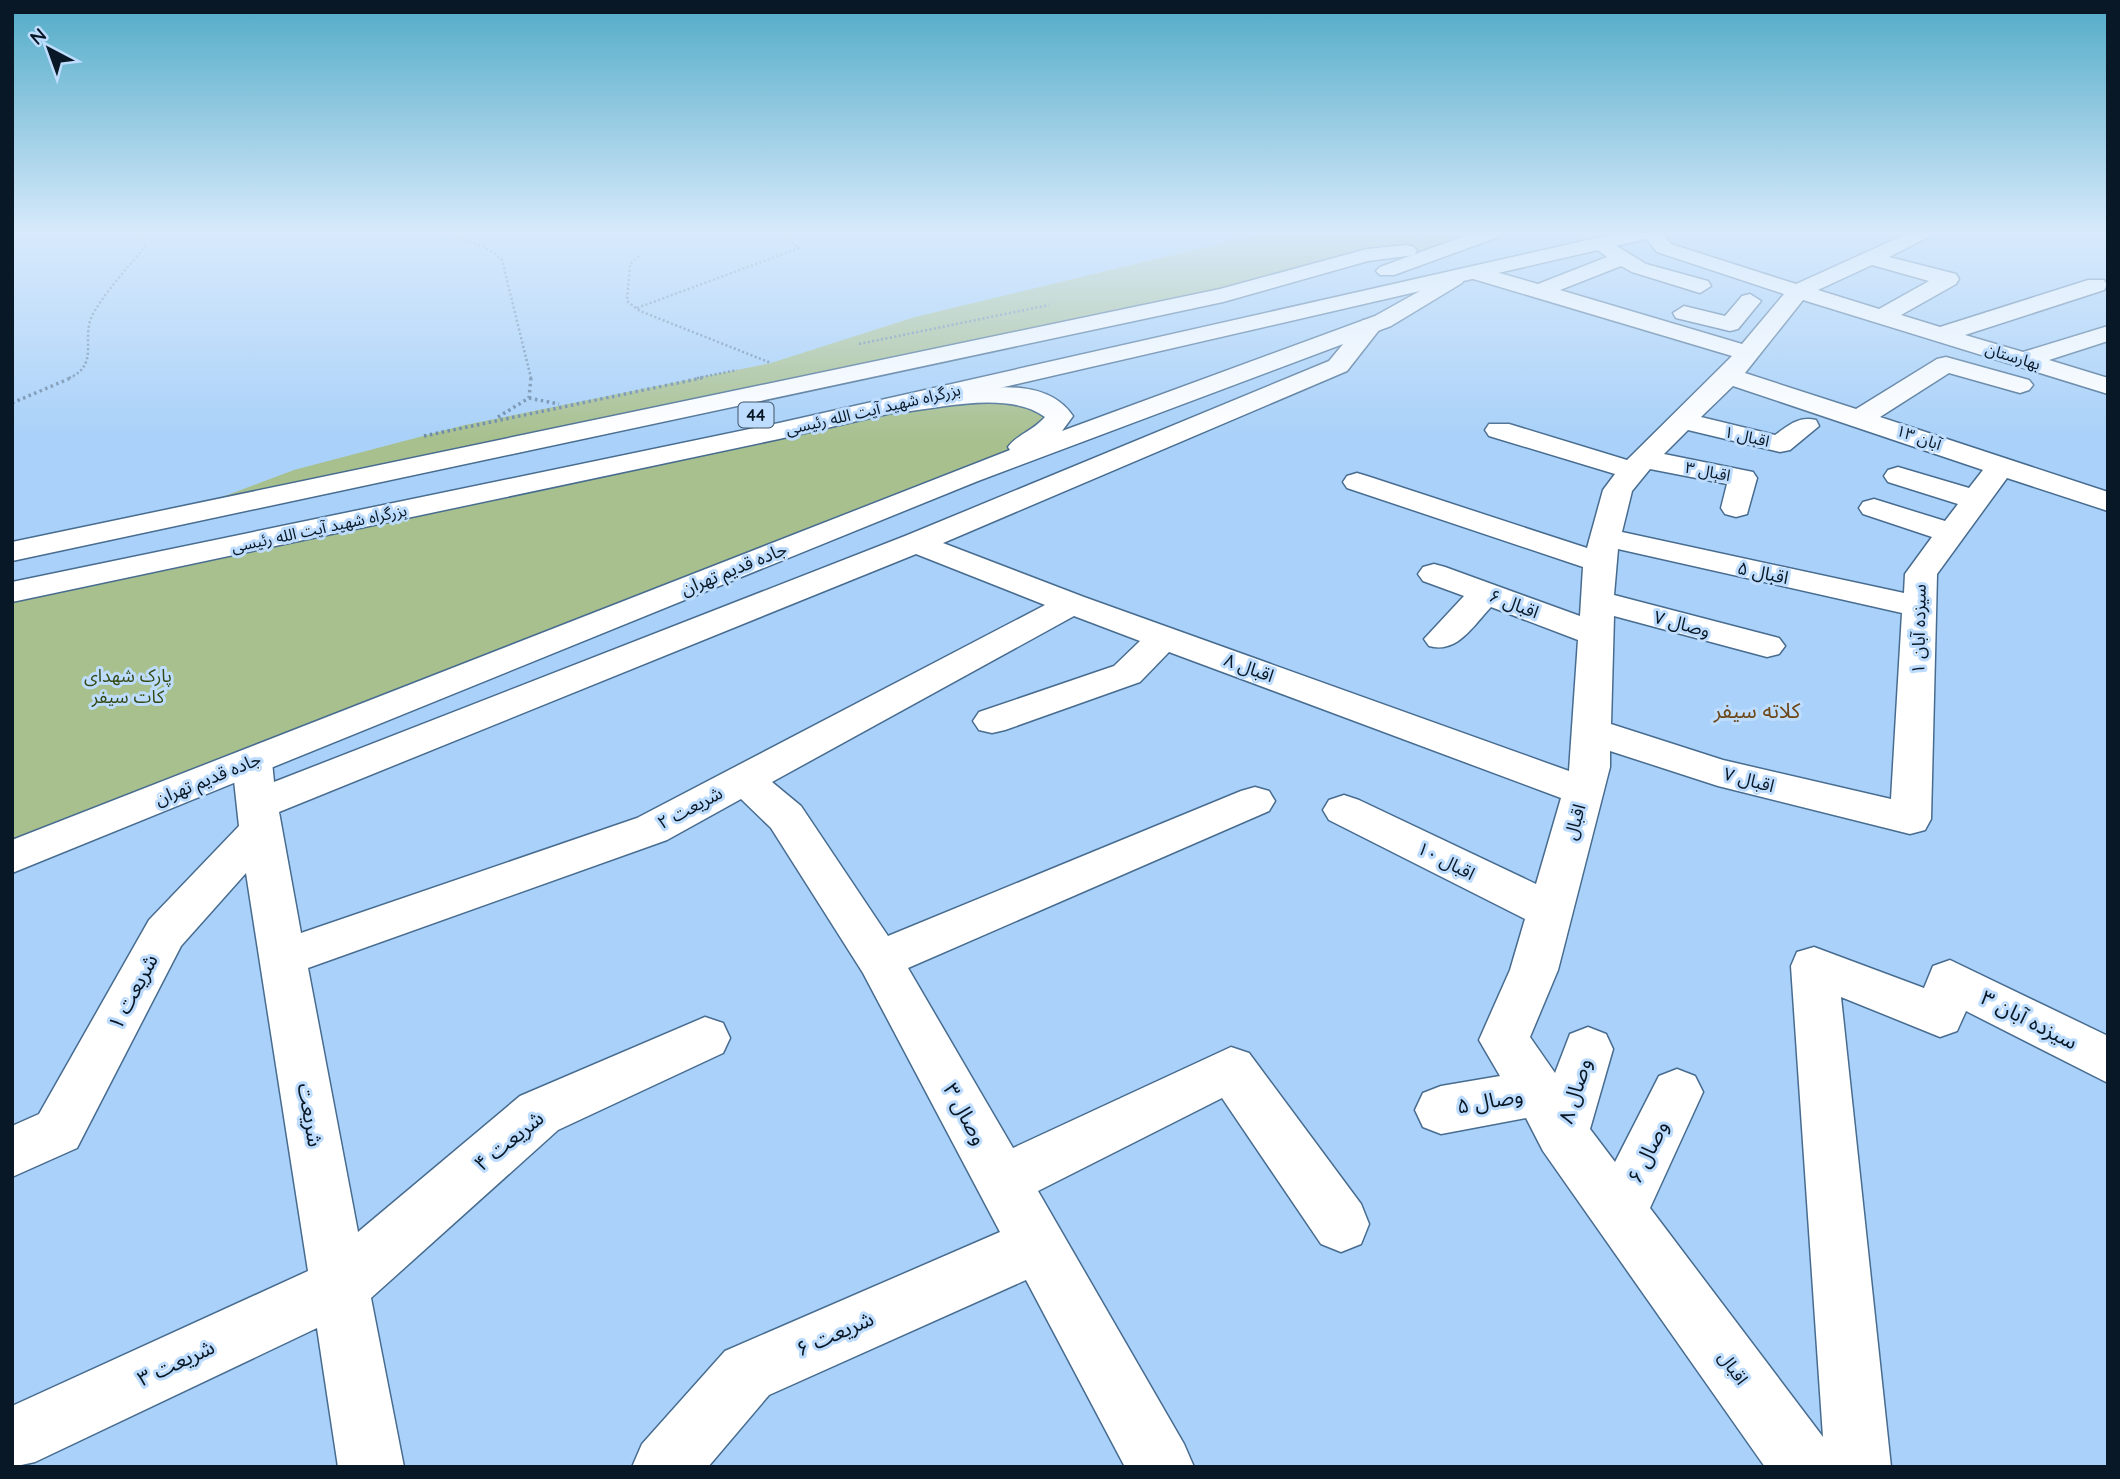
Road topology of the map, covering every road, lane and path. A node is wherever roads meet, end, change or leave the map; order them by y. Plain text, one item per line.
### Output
1 (103, 301) edge
2 (512, 301) edge
3 (627, 301) edge
4 (655, 301) edge
5 (1194, 301) edge
6 (1262, 301) edge
7 (1351, 301) edge
8 (1419, 301) edge
9 (1583, 301) edge
10 (1658, 301) edge
11 (1777, 301) junction
12 (1909, 301) edge
13 (2046, 301) edge
14 (636, 308) junction
15 (1883, 316) junction
16 (1371, 325) junction
17 (1050, 331) junction
18 (2108, 333) edge
19 (1943, 334) junction
20 (1118, 336) junction
21 (2024, 360) junction
22 (771, 363) dead end
23 (1738, 364) junction
24 (2108, 386) edge
25 (2036, 389) dead end
26 (529, 398) junction
27 (12, 403) edge
28 (563, 405) dead end
29 (889, 405) junction
30 (1862, 418) junction
31 (494, 419) dead end
32 (1682, 421) junction
33 (1807, 426) dead end
34 (1499, 430) dead end
35 (1542, 463) dead end
36 (2001, 466) junction
37 (2108, 468) edge
38 (1632, 473) junction
39 (968, 475) junction
40 (1898, 476) dead end
41 (1357, 482) dead end
42 (2097, 498) edge
43 (1976, 500) junction
44 (1736, 508) dead end
45 (1874, 508) dead end
46 (354, 511) junction
47 (1951, 533) junction
48 (916, 543) junction
49 (12, 552) edge
50 (1434, 574) dead end
51 (12, 576) edge
52 (1599, 583) junction
53 (12, 592) edge
54 (1486, 593) junction
55 (1072, 604) junction
56 (1920, 607) junction
57 (1164, 637) junction
58 (1441, 639) dead end
59 (1767, 646) dead end
60 (992, 721) dead end
61 (1591, 732) junction
62 (744, 779) junction
63 (1583, 791) junction
64 (256, 799) junction
65 (1255, 801) dead end
66 (1344, 810) dead end
67 (1910, 819) joint
68 (12, 857) edge
69 (1550, 911) junction
70 (283, 958) junction
71 (879, 960) junction
72 (705, 1038) dead end
73 (1588, 1049) dead end
74 (2108, 1060) edge
75 (1677, 1092) dead end
76 (1441, 1110) dead end
77 (1551, 1113) junction
78 (12, 1152) edge
79 (1002, 1181) junction
80 (1619, 1212) junction
81 (1341, 1224) dead end
82 (1038, 1245) junction
83 (340, 1286) junction
84 (12, 1439) edge
85 (371, 1467) edge
86 (666, 1467) edge
87 (1161, 1467) edge
88 (1805, 1467) edge
89 (1858, 1467) edge

1 - 27 path
2 - 26 path
3 - 14 path
4 - 14 path
5 - 17 main road
6 - 20 main road, بزرگراه شهید آیت الله رئیسی / 44
7 - 29 main road, بزرگراه شهید آیت الله رئیسی / 44
8 - 16 main road, جاده قدیم تهران
9 - 23 main road, ۱۳ آبان
10 - 11 main road
11 - 15 main road, بهارستان
11 - 23 main road
12 - 15 main road
13 - 19 main road
14 - 22 path
15 - 19 main road, بهارستان
16 - 39 main road, جاده قدیم تهران
16 - 48 main road
17 - 20 main road
17 - 49 main road
18 - 21 main road
19 - 21 main road, بهارستان
20 - 46 main road, بزرگراه شهید آیت الله رئیسی / 44
21 - 24 main road, بهارستان
23 - 30 main road, ۱۳ آبان
23 - 32 main road
25 - 30 main road
26 - 28 path
26 - 31 path
29 - 39 main road
29 - 46 main road, بزرگراه شهید آیت الله رئیسی / 44
30 - 36 main road, ۱۳ آبان
32 - 33 main road, اقبال ۱
32 - 38 main road
34 - 38 main road
35 - 38 main road
36 - 42 main road, ۱۳ آبان
36 - 43 main road, سیزده آبان ۱
37 - 42 main road
38 - 44 main road, اقبال ۳
38 - 52 main road, اقبال
39 - 64 main road, جاده قدیم تهران
40 - 43 main road
41 - 52 main road
43 - 47 main road, سیزده آبان ۱
45 - 47 main road
46 - 51 main road, بزرگراه شهید آیت الله رئیسی / 44
46 - 53 main road, بزرگراه شهید آیت الله رئیسی / 44
47 - 56 main road, سیزده آبان ۱
48 - 55 main road, اقبال ۸
48 - 64 main road
50 - 54 main road, اقبال ۶
52 - 54 main road, اقبال ۶
52 - 56 main road, اقبال ۵
52 - 59 main road, وصال ۷
52 - 61 main road, اقبال
54 - 58 main road
55 - 57 main road, اقبال ۸
55 - 62 main road, شریعت ۲
56 - 67 main road, سیزده آبان ۱
57 - 60 main road
57 - 63 main road, اقبال ۸
61 - 63 main road, اقبال
61 - 67 main road, اقبال ۷
62 - 70 main road, شریعت ۲
62 - 71 main road, وصال ۳
63 - 69 main road, اقبال
64 - 68 main road, جاده قدیم تهران
64 - 70 main road, شریعت
64 - 78 main road, شریعت ۱
65 - 71 main road
66 - 69 main road, اقبال ۱۰
69 - 77 main road, اقبال
70 - 83 main road, شریعت
71 - 79 main road, وصال ۳
72 - 83 main road, شریعت ۴
73 - 77 main road, وصال ۸
74 - 89 main road, سیزده آبان ۳
75 - 80 main road, وصال ۶
76 - 77 main road, وصال ۵
77 - 80 main road, اقبال
79 - 81 main road
79 - 82 main road, وصال ۳
80 - 88 main road, اقبال
82 - 86 main road, شریعت ۶
82 - 87 main road, وصال ۳
83 - 84 main road, شریعت ۳
83 - 85 main road, شریعت

